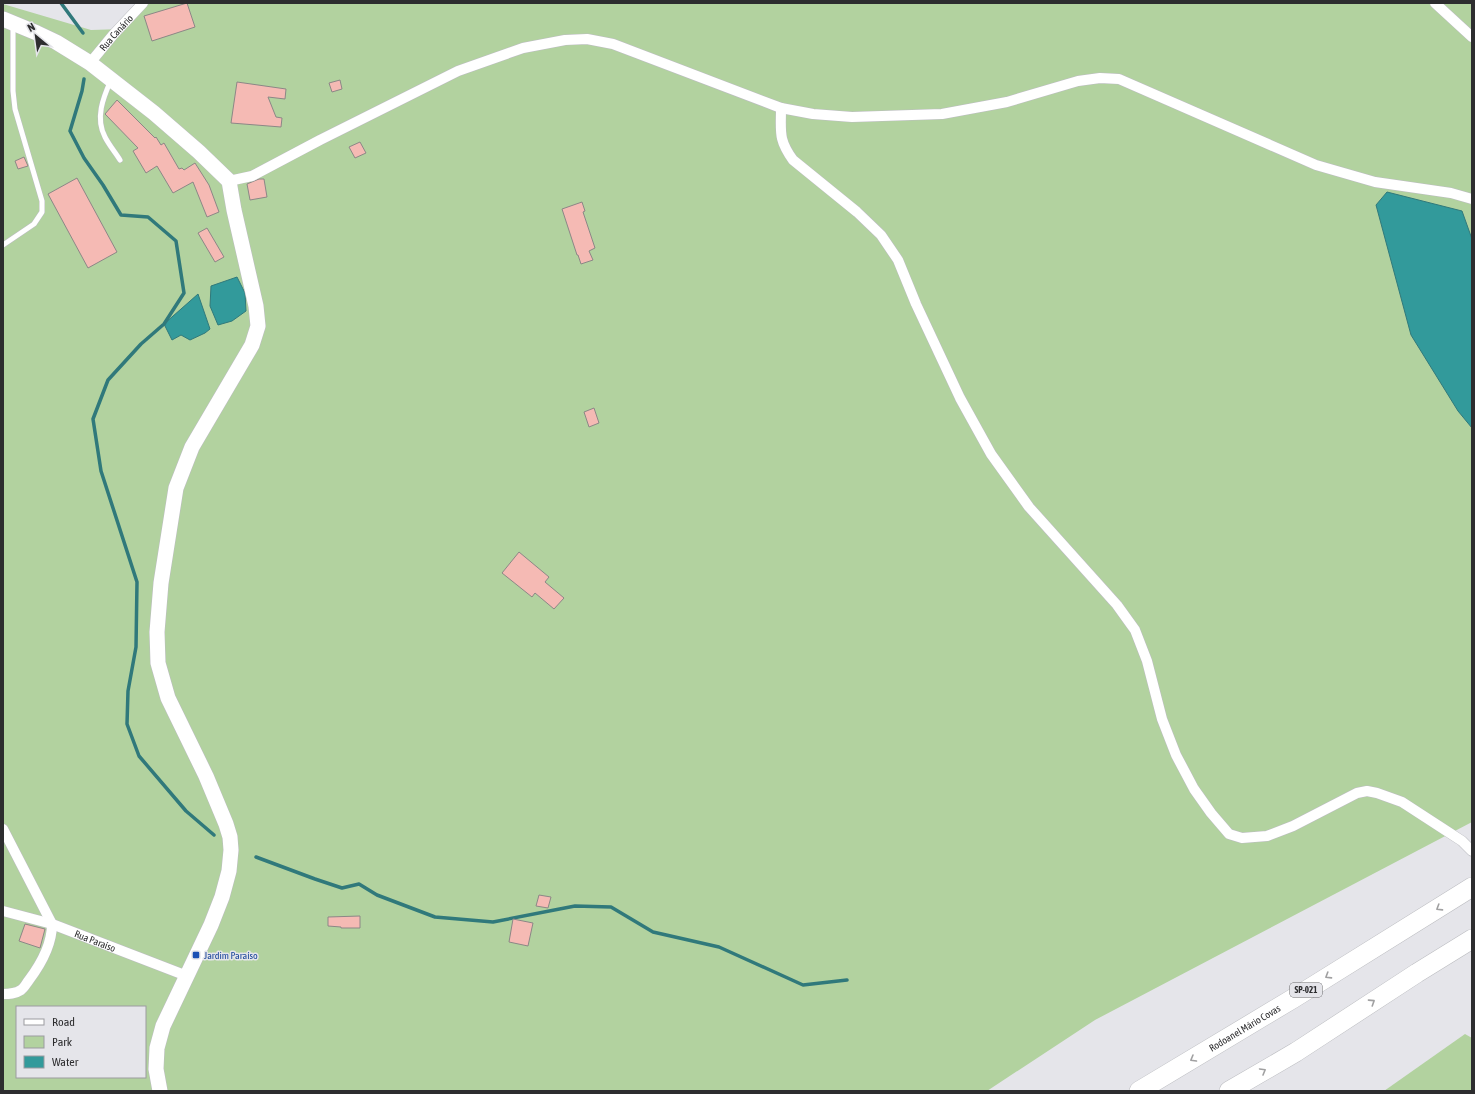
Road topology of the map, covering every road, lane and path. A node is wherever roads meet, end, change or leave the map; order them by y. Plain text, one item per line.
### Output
1 (143, 3) edge
2 (1435, 3) edge
3 (8, 21) edge
4 (1472, 36) edge
5 (90, 63) junction
6 (112, 79) junction
7 (781, 108) junction
8 (120, 160) dead end
9 (229, 181) junction
10 (1472, 199) edge
11 (3, 245) edge
12 (3, 829) edge
13 (1472, 851) edge
14 (1472, 888) edge
15 (3, 911) edge
16 (52, 924) junction
17 (1472, 938) edge
18 (187, 976) junction
19 (3, 994) edge
20 (160, 1091) edge
21 (1139, 1091) edge
22 (1229, 1091) edge

1 - 5 street, Rua Canário
2 - 4 street
3 - 5 main road
3 - 11 lane
5 - 6 main road
6 - 8 lane
6 - 9 main road
7 - 9 street
7 - 10 street
7 - 13 street
9 - 18 main road
12 - 16 street
14 -> 21 highway, Rodoanel Mário Covas / SP-021
15 - 16 street, Rua Paraíso
16 - 18 street, Rua Paraíso
16 - 19 street
22 -> 17 highway
18 - 20 main road

